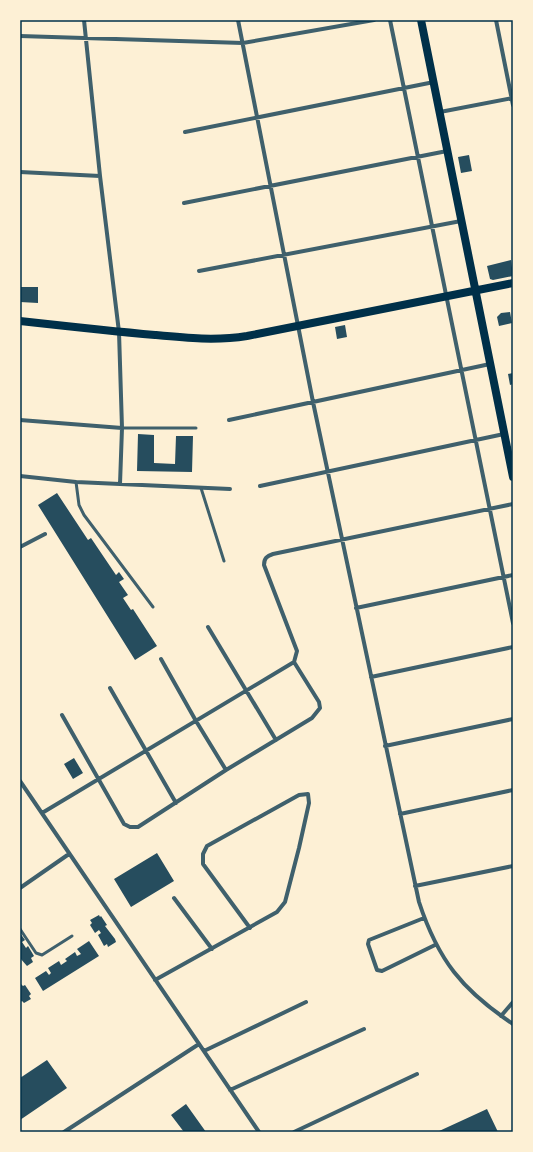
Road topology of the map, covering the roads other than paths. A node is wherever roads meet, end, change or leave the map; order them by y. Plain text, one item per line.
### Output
1 (84, 20) edge
2 (238, 20) edge
3 (374, 20) edge
4 (390, 20) edge
5 (421, 20) edge
6 (496, 20) edge
7 (20, 36) edge
8 (86, 37) junction
9 (242, 43) junction
10 (434, 82) junction
11 (404, 88) junction
12 (512, 98) edge
13 (513, 105) edge
14 (440, 112) junction
15 (257, 117) junction
16 (185, 132) dead end
17 (447, 151) junction
18 (418, 157) junction
19 (20, 172) edge
20 (100, 176) junction
21 (270, 186) junction
22 (184, 203) dead end
23 (461, 220) junction
24 (432, 226) junction
25 (283, 254) junction
26 (199, 270) dead end
27 (513, 283) edge
28 (475, 290) junction
29 (447, 296) junction
30 (20, 321) edge
31 (297, 326) junction
32 (119, 332) junction
33 (490, 364) junction
34 (462, 370) junction
35 (313, 402) junction
36 (20, 420) edge
37 (229, 420) dead end
38 (122, 428) junction
39 (196, 428) dead end
40 (504, 434) junction
41 (476, 440) junction
42 (327, 472) junction
43 (20, 476) edge
44 (513, 477) edge
45 (76, 482) junction
46 (120, 484) junction
47 (260, 486) dead end
48 (202, 488) junction
49 (230, 490) dead end
50 (513, 504) edge
51 (490, 509) junction
52 (45, 534) dead end
53 (342, 539) junction
54 (20, 547) edge
55 (224, 561) dead end
56 (513, 575) edge
57 (504, 577) junction
58 (153, 607) dead end
59 (356, 608) junction
60 (513, 623) edge
61 (208, 627) dead end
62 (513, 647) edge
63 (161, 659) dead end
64 (294, 662) junction
65 (371, 677) junction
66 (110, 688) dead end
67 (247, 691) junction
68 (62, 715) dead end
69 (513, 720) edge
70 (196, 721) junction
71 (276, 740) junction
72 (385, 746) junction
73 (146, 751) junction
74 (226, 770) junction
75 (98, 779) junction
76 (20, 781) edge
77 (513, 790) edge
78 (176, 803) junction
79 (42, 813) junction
80 (400, 814) junction
81 (69, 854) junction
82 (513, 866) edge
83 (415, 886) junction
84 (20, 888) edge
85 (174, 898) dead end
86 (424, 918) junction
87 (250, 928) junction
88 (20, 929) edge
89 (72, 936) dead end
90 (435, 945) junction
91 (212, 949) junction
92 (156, 980) junction
93 (306, 1002) dead end
94 (513, 1002) edge
95 (501, 1016) junction
96 (513, 1024) edge
97 (364, 1029) dead end
98 (199, 1044) junction
99 (204, 1051) junction
100 (417, 1074) dead end
101 (230, 1090) junction
102 (64, 1132) edge
103 (259, 1132) edge
104 (294, 1132) edge

1 - 8 street
2 - 9 street
3 - 9 street
4 - 11 street
5 - 10 main road
6 - 12 street
7 - 8 street
8 - 9 street
8 - 20 street
9 - 15 street
10 - 11 street
10 - 14 main road
11 - 15 street
11 - 18 street
12 - 13 street
12 - 14 street
14 - 17 main road
15 - 16 street
15 - 21 street
17 - 18 street
17 - 23 main road
18 - 21 street
18 - 24 street
19 - 20 street
20 - 32 street
21 - 22 street
21 - 25 street
23 - 24 street
23 - 28 main road
24 - 25 street
24 - 29 street
25 - 26 street
25 - 31 street
27 - 28 main road
28 - 29 main road
28 - 33 main road
29 - 31 main road
29 - 34 street
30 - 32 main road
31 - 32 main road
31 - 35 street
32 - 38 street
33 - 34 street
33 - 40 main road
34 - 35 street
34 - 41 street
35 - 37 street
35 - 42 street
36 - 38 street
38 - 39 lane
38 - 46 street
40 - 41 street
40 - 44 main road
41 - 42 street
41 - 51 street
42 - 47 street
42 - 53 street
43 - 45 street
45 - 46 street
45 - 58 lane
46 - 48 street
48 - 49 street
48 - 55 lane
50 - 51 street
51 - 53 street
51 - 57 street
52 - 54 street
53 - 59 street
53 - 64 street
56 - 57 street
57 - 59 street
57 - 60 street
59 - 65 street
61 - 67 street
62 - 65 street
63 - 70 street
64 - 67 street
64 - 71 street
65 - 72 street
66 - 73 street
67 - 70 street
67 - 71 street
68 - 75 street
69 - 72 street
70 - 73 street
70 - 74 street
71 - 74 street
72 - 80 street
73 - 75 street
73 - 78 street
74 - 78 street
75 - 78 street
75 - 79 street
76 - 79 street
77 - 80 street
79 - 81 street
80 - 83 street
81 - 84 street
81 - 92 street
82 - 83 street
83 - 86 street
85 - 91 street
86 - 90 street
86 - 90 street
87 - 87 street
87 - 91 street
88 - 89 lane
90 - 95 street
91 - 92 street
92 - 98 street
93 - 99 street
94 - 95 street
95 - 96 street
97 - 101 street
98 - 99 street
98 - 102 street
99 - 101 street
100 - 104 street
101 - 103 street

